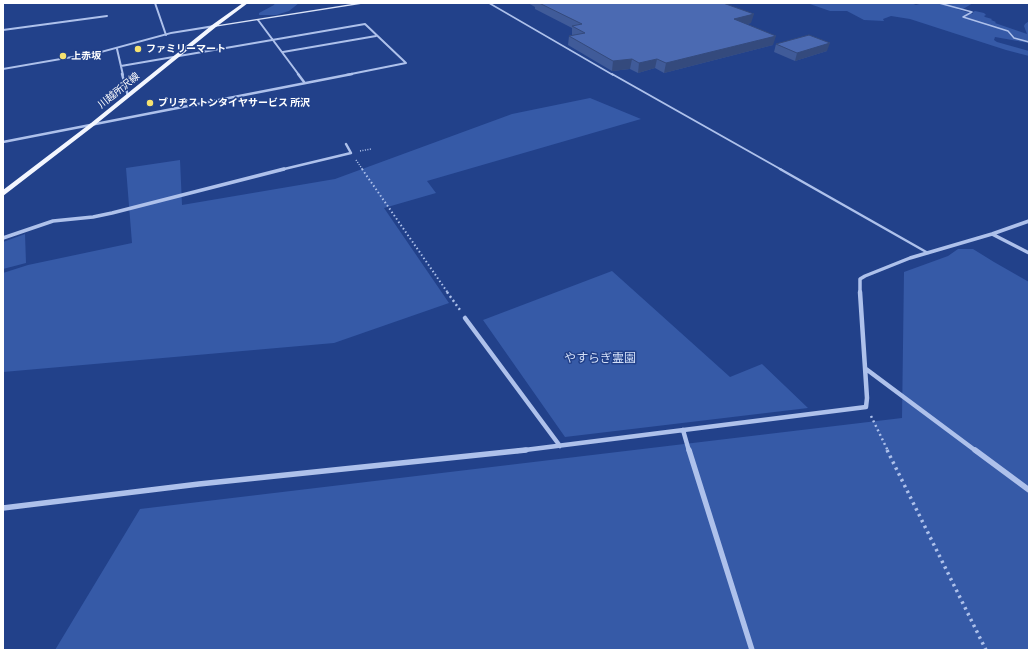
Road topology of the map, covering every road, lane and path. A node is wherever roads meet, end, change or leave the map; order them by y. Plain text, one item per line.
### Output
1 (156, 3) edge
2 (246, 3) edge
3 (365, 3) edge
4 (489, 3) edge
5 (939, 3) edge
6 (107, 16) dead end
7 (258, 20) junction
8 (214, 26) junction
9 (3, 30) edge
10 (166, 35) junction
11 (376, 36) junction
12 (273, 40) junction
13 (1029, 42) edge
14 (117, 49) junction
15 (282, 52) junction
16 (178, 56) junction
17 (121, 66) junction
18 (3, 68) edge
19 (304, 82) junction
20 (128, 96) junction
21 (93, 124) junction
22 (3, 142) edge
23 (346, 144) dead end
24 (351, 153) junction
25 (3, 194) edge
26 (1029, 221) edge
27 (992, 234) junction
28 (3, 238) edge
29 (928, 253) junction
30 (1029, 253) edge
31 (465, 318) joint
32 (866, 370) junction
33 (866, 406) junction
34 (683, 430) junction
35 (560, 446) junction
36 (1029, 490) edge
37 (3, 508) edge
38 (752, 650) edge
39 (986, 650) edge

1 - 10 street
2 - 8 main road, 川越所沢線
3 - 7 main road
4 - 29 lane
5 - 13 lane
6 - 9 street
7 - 8 main road
7 - 12 street
8 - 10 street
8 - 16 main road, 川越所沢線
10 - 14 street
11 - 12 street
11 - 15 street
11 - 19 street
12 - 15 street
12 - 16 street
14 - 17 street
14 - 18 street
15 - 19 street
16 - 17 street
16 - 20 main road, 川越所沢線
17 - 20 street
19 - 21 street
20 - 21 main road, 川越所沢線
21 - 22 street
21 - 25 main road, 川越所沢線
23 - 24 street
24 - 28 street
24 - 31 path
26 - 27 street
27 - 29 street
27 - 30 street
29 - 32 street
31 - 35 street
32 - 33 street
32 - 36 street
33 - 34 street
33 - 39 path
34 - 35 street
34 - 38 street
35 - 37 street

